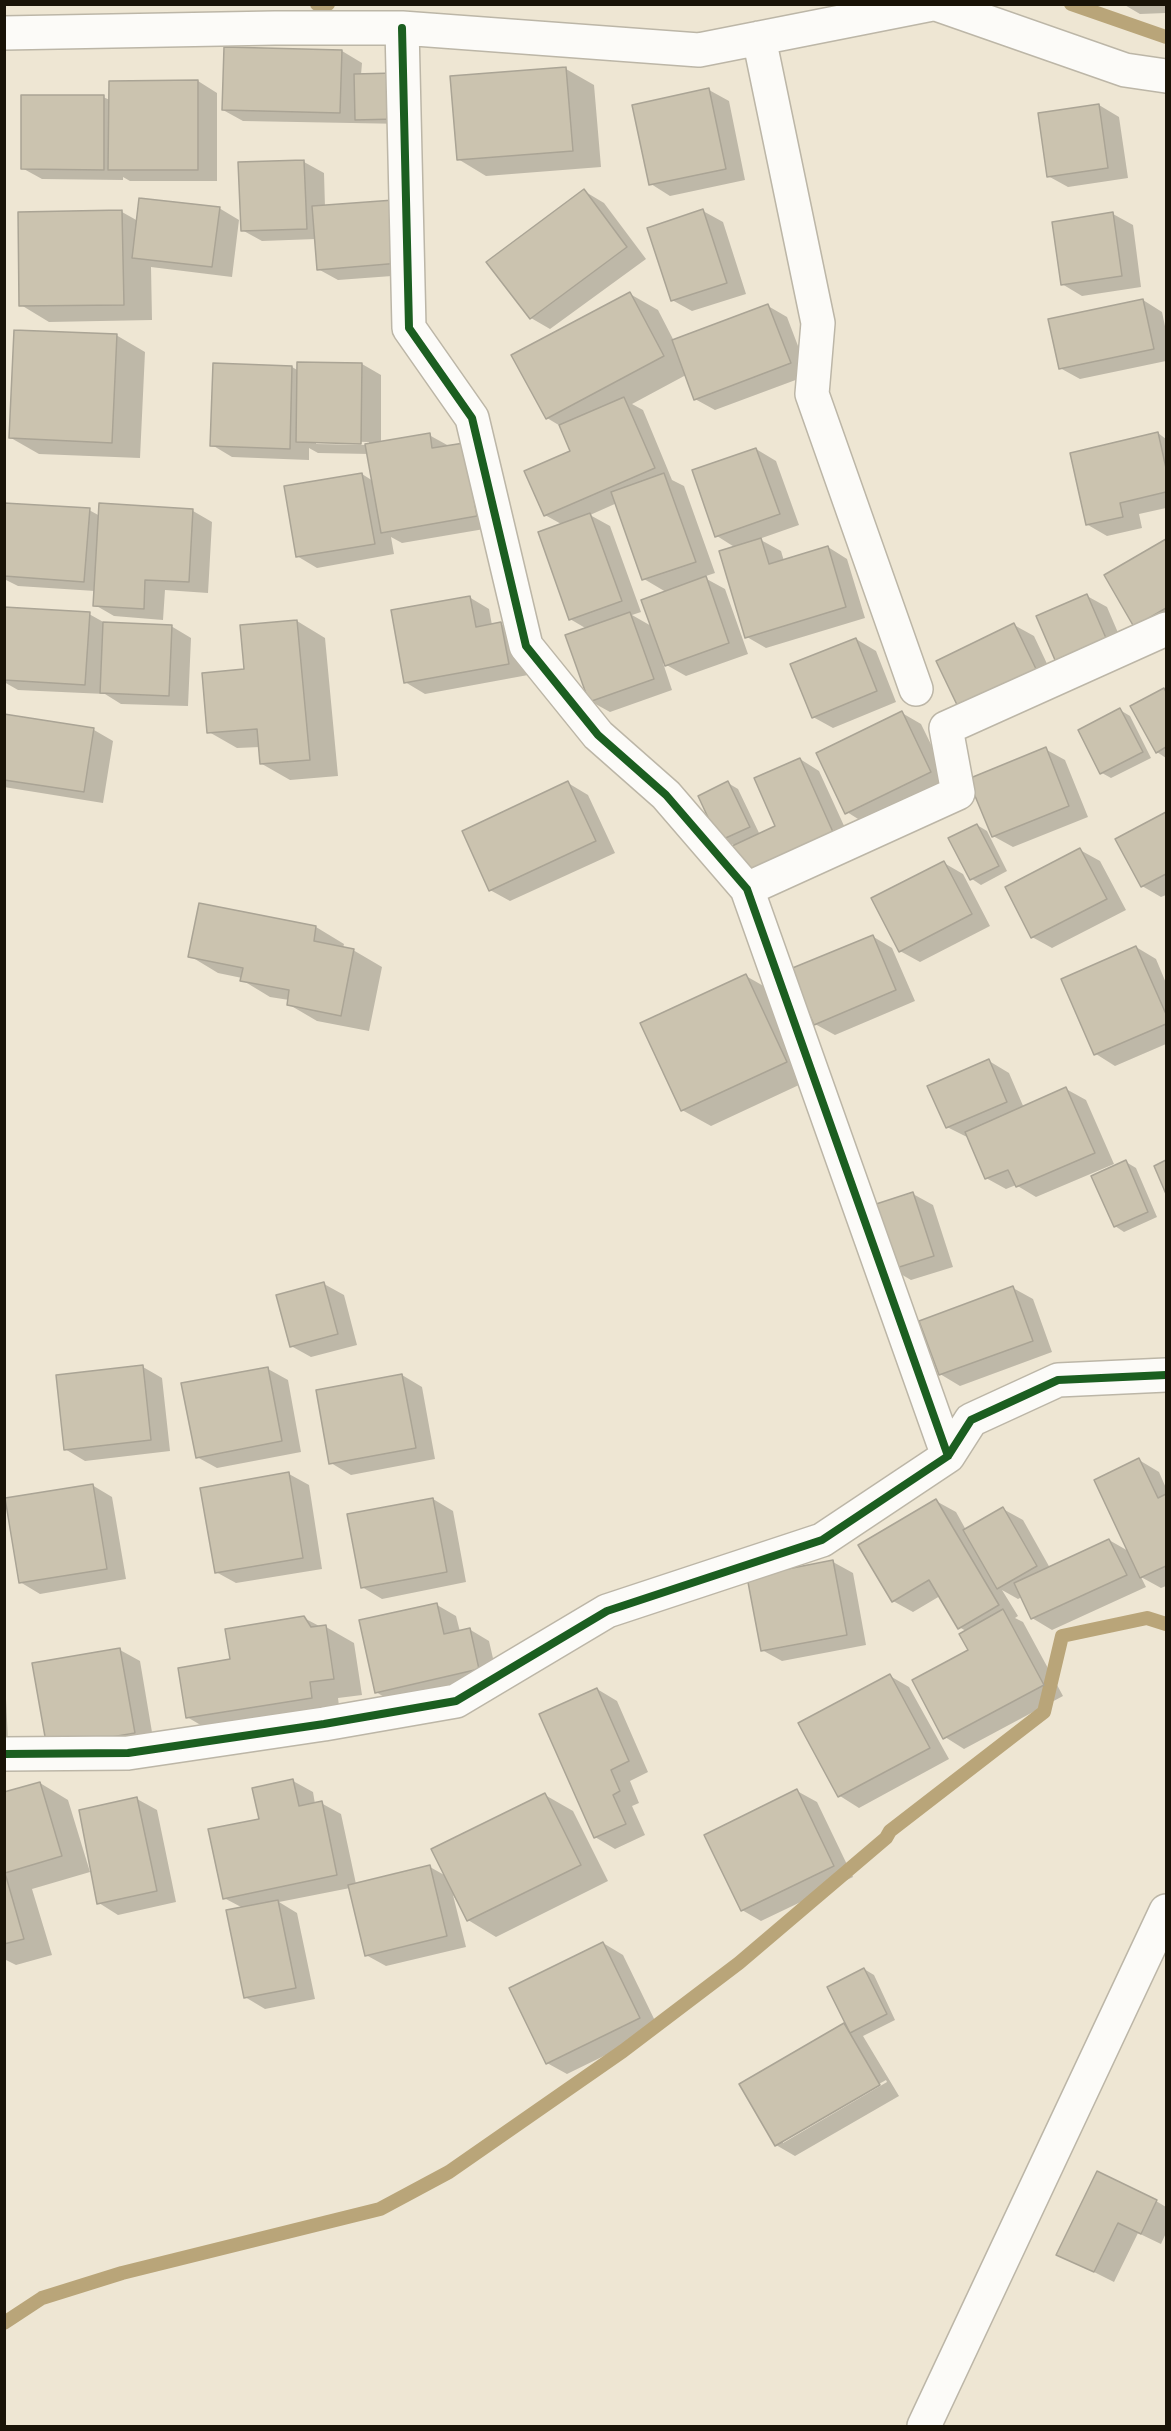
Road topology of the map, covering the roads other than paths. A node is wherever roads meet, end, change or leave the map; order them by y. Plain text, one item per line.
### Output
1 (934, 4) edge
2 (402, 28) junction
3 (4, 33) edge
4 (759, 38) junction
5 (1167, 76) edge
6 (1167, 629) edge
7 (916, 689) dead end
8 (747, 889) junction
9 (1167, 1375) edge
10 (948, 1456) junction
11 (4, 1754) edge
12 (1167, 1911) edge
13 (924, 2427) edge

1 - 4 street
1 - 5 street
2 - 3 street
2 - 4 street
2 - 8 street
4 - 7 street
6 - 8 street
8 - 10 street
9 - 10 street
10 - 11 street
12 - 13 street

